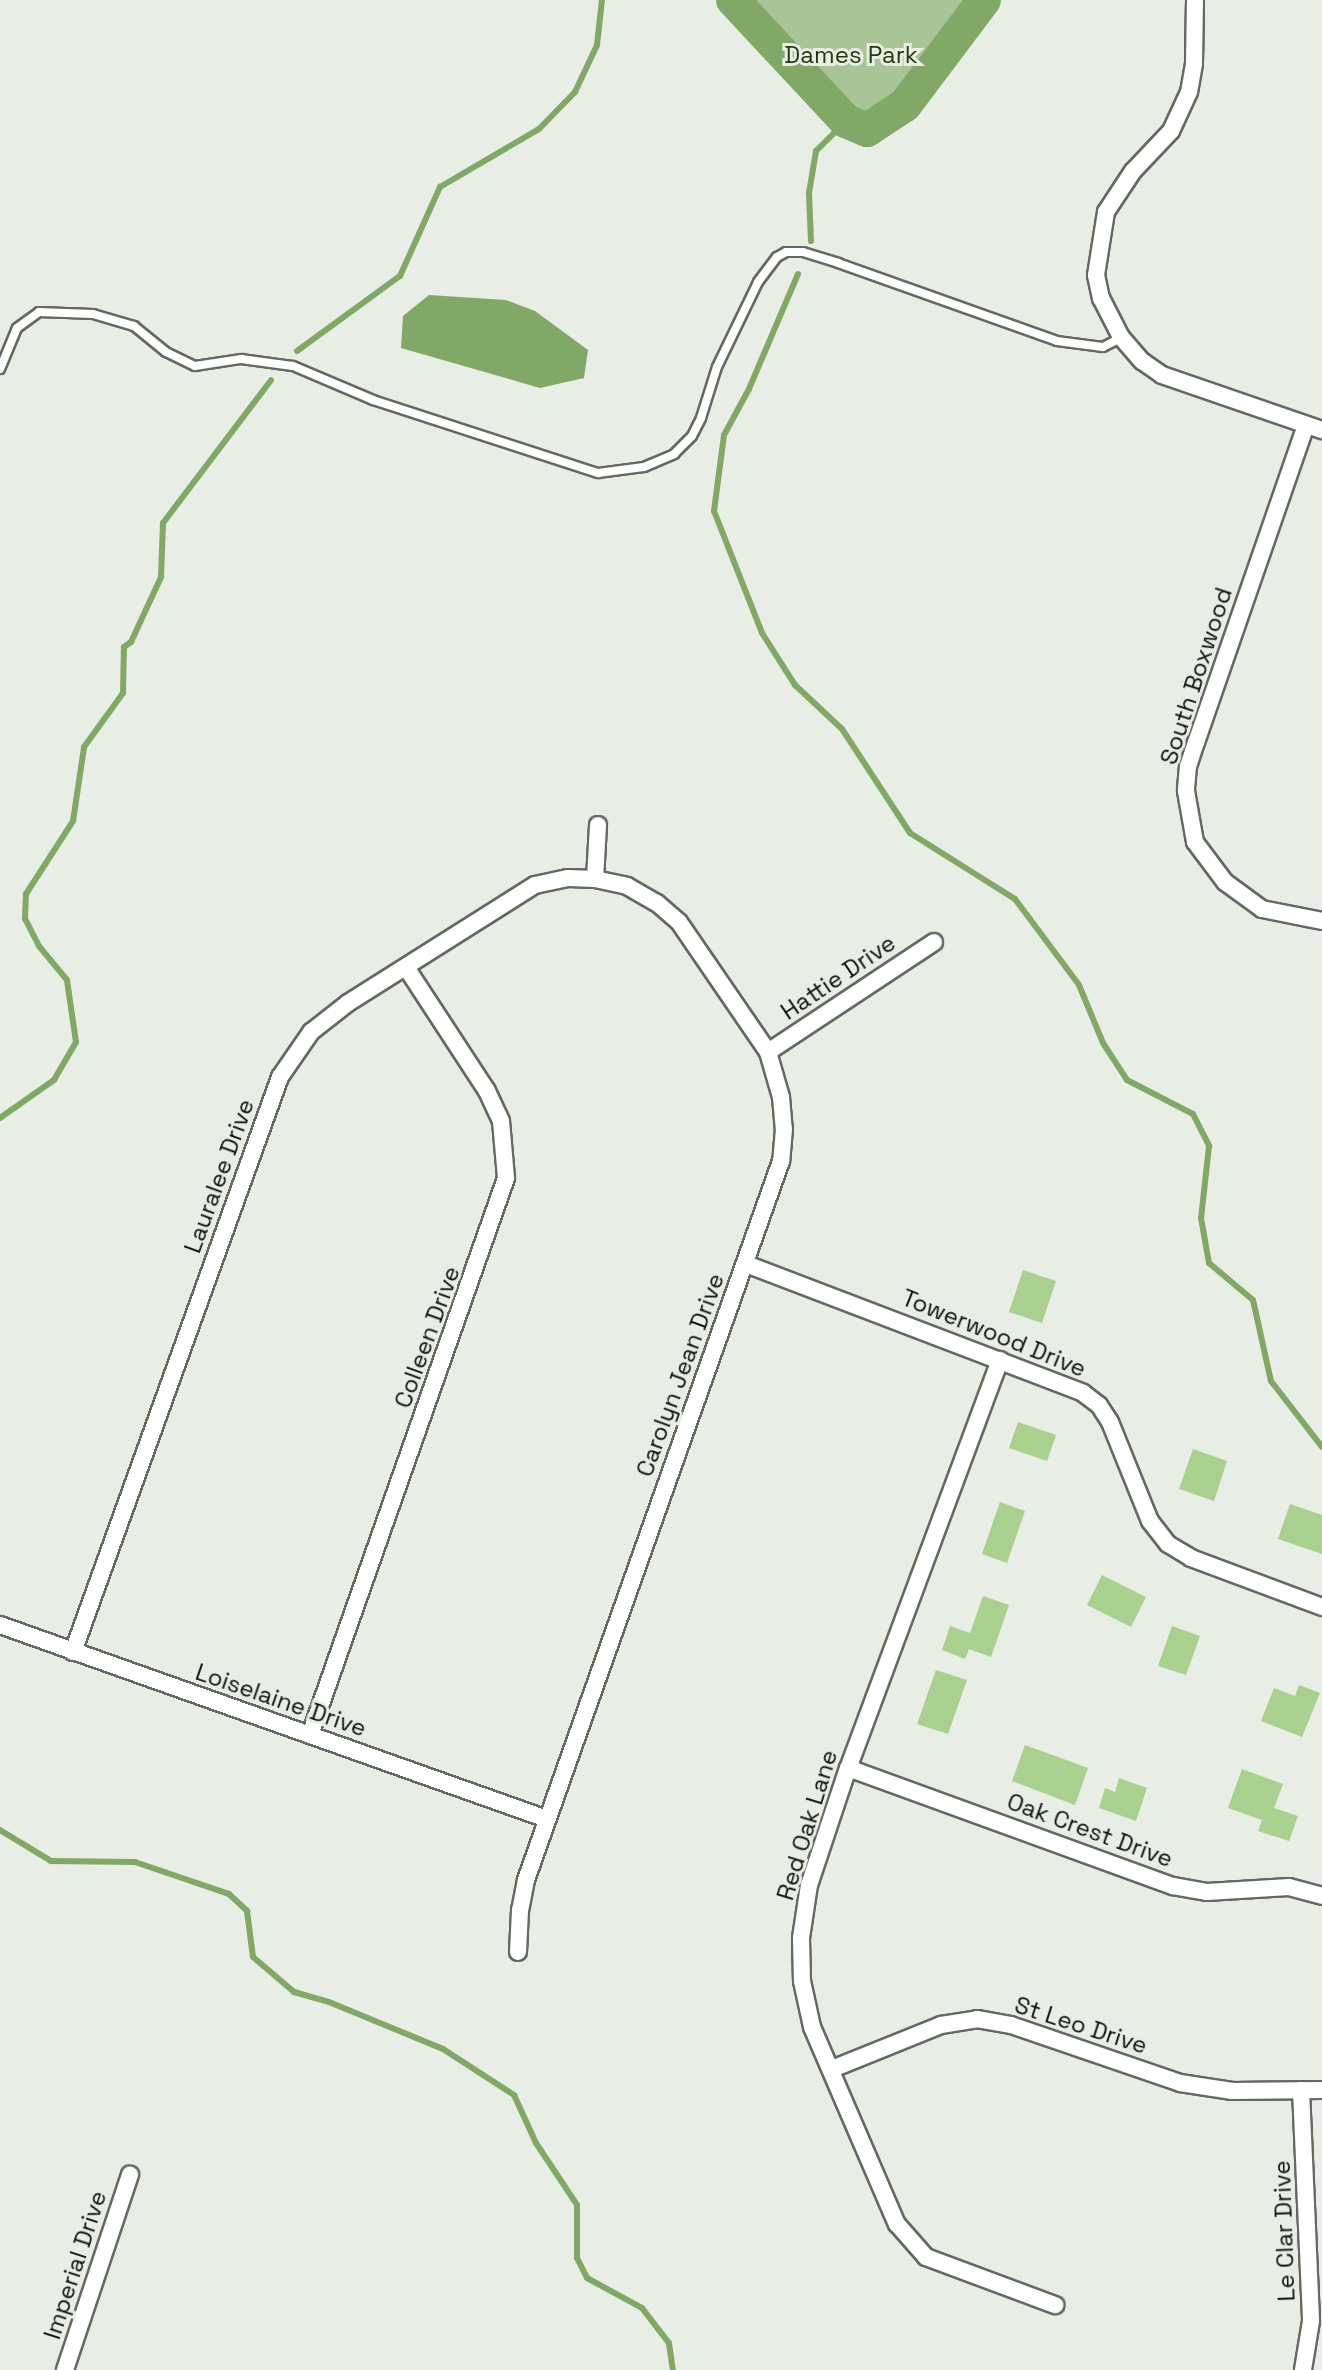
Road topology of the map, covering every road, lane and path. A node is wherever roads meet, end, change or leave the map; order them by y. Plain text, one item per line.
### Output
1 (1195, 0) edge
2 (1121, 337) junction
3 (0, 369) edge
4 (1314, 428) edge
5 (598, 825) dead end
6 (595, 879) junction
7 (1322, 921) edge
8 (934, 942) dead end
9 (406, 967) junction
10 (768, 1052) junction
11 (746, 1264) junction
12 (1000, 1360) junction
13 (1322, 1607) edge
14 (0, 1625) edge
15 (73, 1652) junction
16 (310, 1735) junction
17 (848, 1768) junction
18 (547, 1819) junction
19 (1322, 1896) edge
20 (518, 1952) dead end
21 (832, 2069) junction
22 (1301, 2090) junction
23 (1322, 2090) edge
24 (130, 2175) dead end
25 (1055, 2305) dead end
26 (65, 2370) edge
27 (1303, 2370) edge

1 - 2 street
2 - 3 lane
2 - 4 street
4 - 7 street, South Boxwood
5 - 6 street
6 - 9 street, Lauralee Drive
6 - 10 street, Carolyn Jean Drive
8 - 10 street, Hattie Drive
9 - 15 street, Lauralee Drive
9 - 16 street, Colleen Drive
10 - 11 street, Carolyn Jean Drive
11 - 12 street, Towerwood Drive
11 - 18 street, Carolyn Jean Drive
12 - 13 street, Towerwood Drive
12 - 17 street, Red Oak Lane
14 - 15 street, Loiselaine Drive
15 - 16 street, Loiselaine Drive
16 - 18 street, Loiselaine Drive
17 - 19 street, Oak Crest Drive
17 - 21 street, Red Oak Lane
18 - 20 street, Carolyn Jean Drive
21 - 22 street, St Leo Drive
21 - 25 street, Red Oak Lane
22 - 23 street, St Leo Drive
22 - 27 street, Le Clar Drive
24 - 26 street, Imperial Drive

